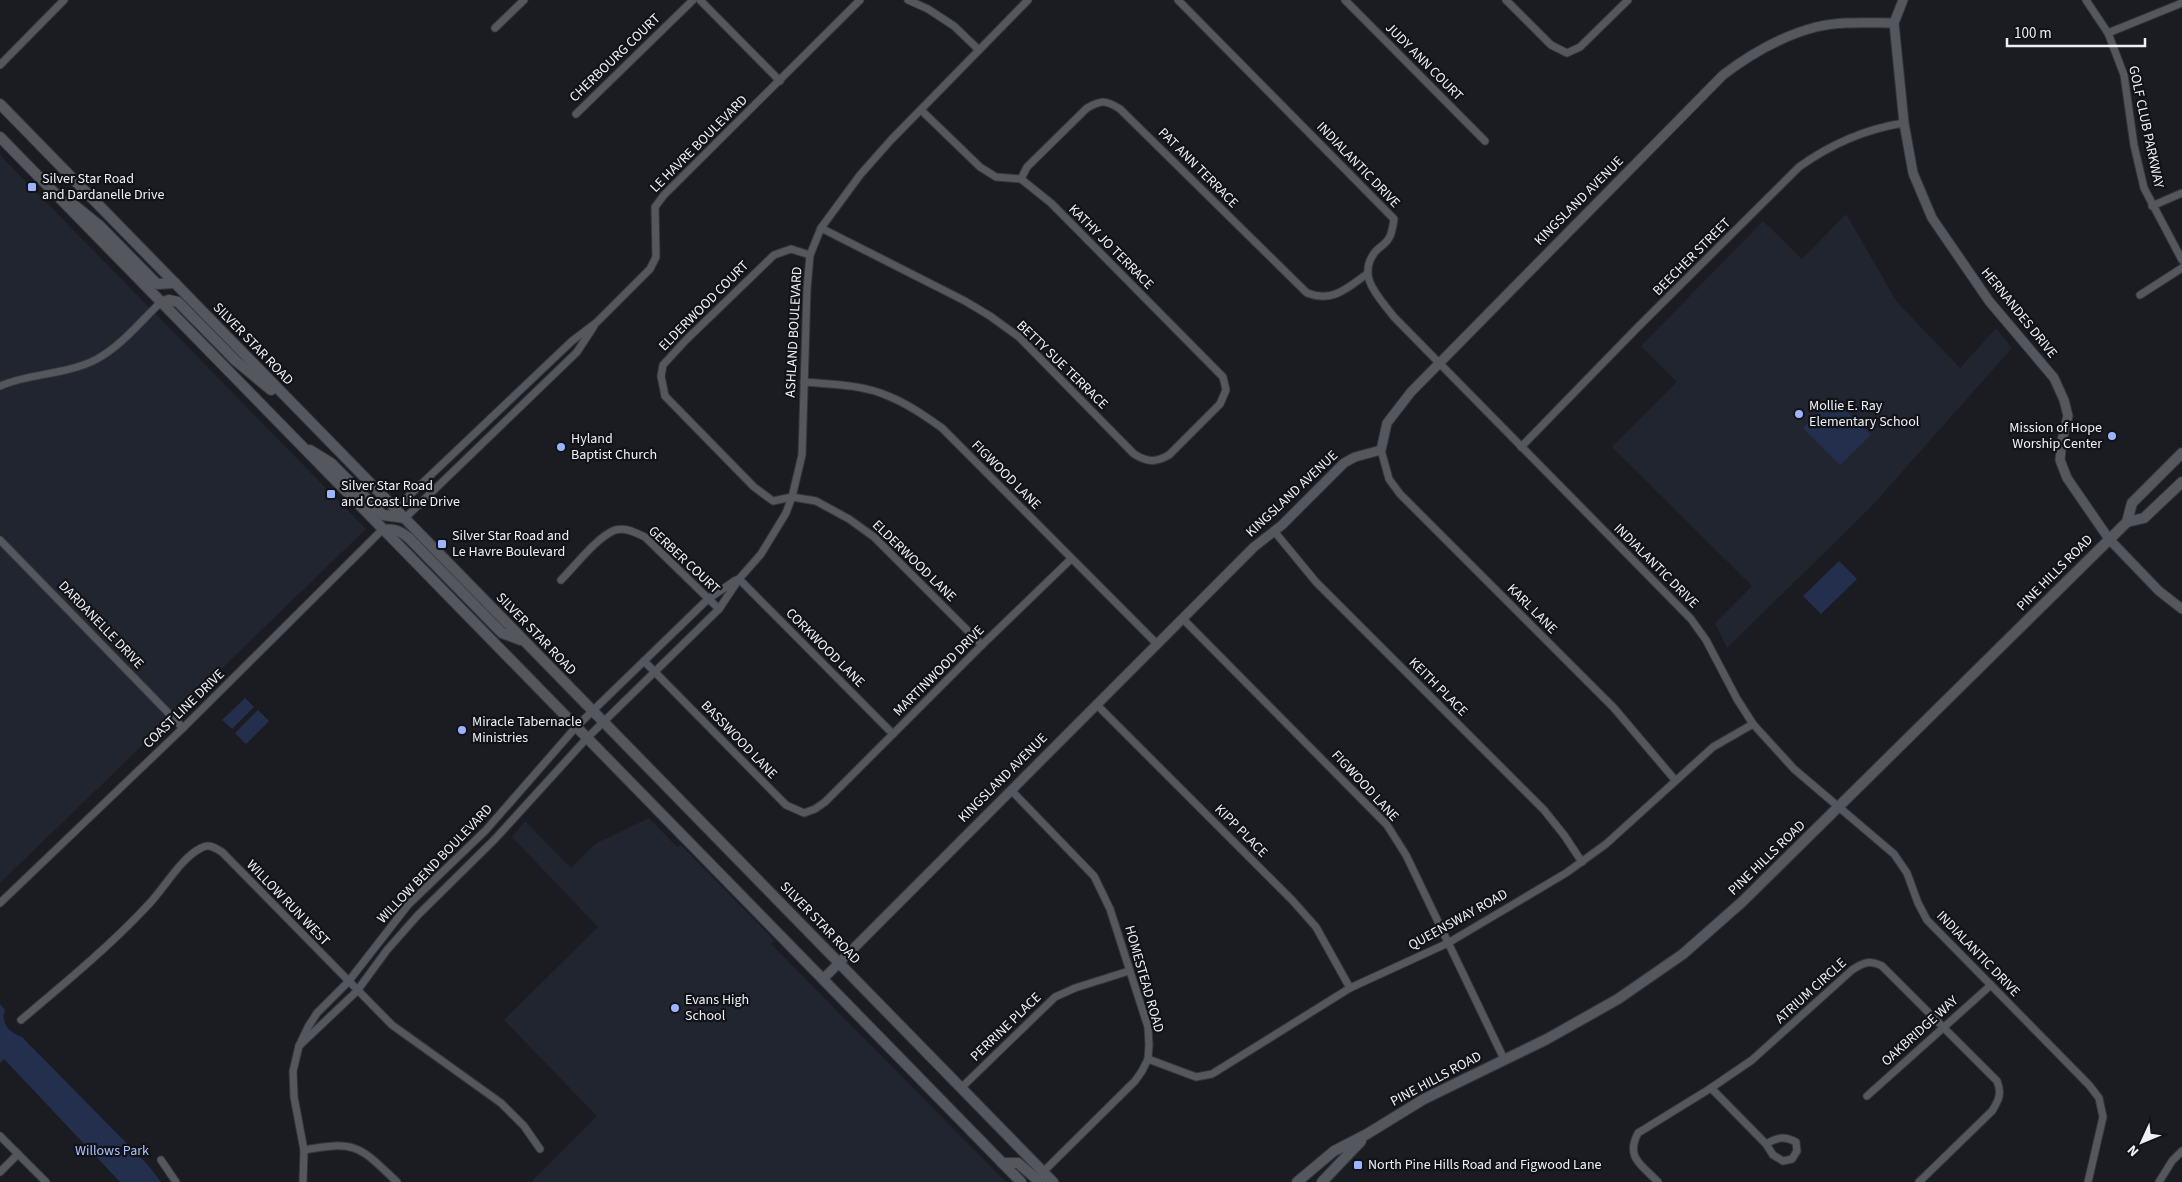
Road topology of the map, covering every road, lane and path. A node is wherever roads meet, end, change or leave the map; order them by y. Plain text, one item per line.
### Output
1 (64, 0) edge
2 (524, 0) edge
3 (693, 0) edge
4 (700, 0) edge
5 (860, 0) edge
6 (908, 0) edge
7 (1028, 0) edge
8 (1178, 0) edge
9 (1345, 0) edge
10 (1506, 0) edge
11 (1628, 0) edge
12 (1903, 0) edge
13 (2086, 0) edge
14 (2182, 4) edge
15 (1894, 23) junction
16 (495, 28) dead end
17 (2108, 33) junction
18 (979, 50) junction
19 (0, 65) edge
20 (780, 81) junction
21 (0, 104) edge
22 (921, 110) junction
23 (576, 114) dead end
24 (1904, 123) junction
25 (0, 137) edge
26 (1485, 141) dead end
27 (34, 173) junction
28 (1021, 179) junction
29 (2182, 193) edge
30 (2152, 206) junction
31 (821, 228) junction
32 (810, 255) junction
33 (2182, 260) edge
34 (2182, 268) edge
35 (1367, 274) junction
36 (175, 283) junction
37 (2140, 295) dead end
38 (160, 302) junction
39 (597, 322) junction
40 (1438, 363) junction
41 (804, 382) junction
42 (0, 386) edge
43 (313, 424) junction
44 (1194, 431) joint
45 (293, 438) junction
46 (1521, 448) junction
47 (1381, 450) junction
48 (2182, 453) edge
49 (2182, 482) edge
50 (792, 497) junction
51 (395, 509) junction
52 (404, 518) junction
53 (2127, 522) junction
54 (382, 530) junction
55 (1274, 531) junction
56 (2109, 539) junction
57 (0, 540) edge
58 (1071, 559) junction
59 (739, 578) junction
60 (561, 580) dead end
61 (708, 599) junction
62 (719, 609) junction
63 (2182, 609) edge
64 (1183, 619) junction
65 (524, 641) junction
66 (1157, 644) junction
67 (982, 645) junction
68 (644, 661) junction
69 (656, 673) junction
70 (1097, 705) junction
71 (592, 710) junction
72 (604, 722) junction
73 (1753, 724) junction
74 (576, 727) junction
75 (183, 728) junction
76 (893, 734) junction
77 (587, 738) junction
78 (1675, 780) junction
79 (1011, 790) junction
80 (825, 802) joint
81 (1838, 807) junction
82 (1582, 862) junction
83 (0, 903) edge
84 (1448, 943) junction
85 (839, 962) junction
86 (1129, 971) junction
87 (823, 979) junction
88 (348, 982) junction
89 (1991, 985) junction
90 (1350, 988) junction
91 (357, 991) junction
92 (21, 1020) dead end
93 (1943, 1027) junction
94 (299, 1046) junction
95 (1148, 1059) junction
96 (1504, 1059) junction
97 (961, 1088) junction
98 (1711, 1088) junction
99 (1867, 1096) dead end
100 (1367, 1134) junction
101 (0, 1136) edge
102 (1766, 1144) dead end
103 (540, 1149) dead end
104 (304, 1150) junction
105 (2182, 1151) edge
106 (18, 1154) junction
107 (160, 1160) dead end
108 (1002, 1163) junction
109 (0, 1172) edge
110 (1042, 1177) edge
111 (46, 1182) edge
112 (176, 1182) edge
113 (303, 1182) edge
114 (397, 1182) edge
115 (1021, 1182) edge
116 (1053, 1182) edge
117 (1297, 1182) edge
118 (1322, 1182) edge
119 (1658, 1182) edge
120 (1919, 1182) edge
121 (2088, 1182) edge
122 (2159, 1182) edge

1 - 19 street
2 - 16 street
3 - 23 street, CHERBOURG COURT
4 - 20 street
5 - 20 street, LE HAVRE BOULEVARD
6 - 18 street
7 - 18 street, ASHLAND BOULEVARD
8 - 35 street, INDIALANTIC DRIVE
9 - 26 street, JUDY ANN COURT
10 - 11 street
12 - 15 street, HERNANDES DRIVE
13 - 17 street, GOLF CLUB PARKWAY
14 - 17 street
15 - 24 street, HERNANDES DRIVE
15 - 40 street, KINGSLAND AVENUE
17 - 30 street, GOLF CLUB PARKWAY
18 - 22 street, ASHLAND BOULEVARD
20 - 39 street, LE HAVRE BOULEVARD
21 - 36 main road, SILVER STAR ROAD
22 - 28 street
22 - 31 street, ASHLAND BOULEVARD
24 - 46 street, BEECHER STREET
24 - 56 street, HERNANDES DRIVE
25 - 27 main road
27 - 36 main road
27 - 38 main road
28 - 35 street, PAT ANN TERRACE
28 - 44 street, KATHY JO TERRACE
29 - 30 street
30 - 33 street, GOLF CLUB PARKWAY
31 - 32 street, ASHLAND BOULEVARD
31 - 44 street, BETTY SUE TERRACE
32 - 41 street, ASHLAND BOULEVARD
32 - 50 street, ELDERWOOD COURT
34 - 37 street
35 - 40 street, INDIALANTIC DRIVE
36 - 43 main road, SILVER STAR ROAD
38 - 42 street
38 - 43 main road
38 - 45 main road
39 - 51 street, LE HAVRE BOULEVARD
39 - 52 street, LE HAVRE BOULEVARD
40 - 46 street, INDIALANTIC DRIVE
40 - 47 street, KINGSLAND AVENUE
41 - 50 street, ASHLAND BOULEVARD
41 - 58 street, FIGWOOD LANE
43 - 51 main road, SILVER STAR ROAD
45 - 52 main road
45 - 54 main road
46 - 73 street, INDIALANTIC DRIVE
47 - 55 street, KINGSLAND AVENUE
47 - 78 street, KARL LANE
48 - 53 main road, PINE HILLS ROAD
49 - 53 main road, PINE HILLS ROAD
50 - 59 street, ASHLAND BOULEVARD
50 - 67 street, ELDERWOOD LANE
51 - 52 main road, SILVER STAR ROAD
52 - 65 main road, SILVER STAR ROAD
53 - 56 main road, PINE HILLS ROAD
54 - 65 main road
54 - 74 main road
54 - 75 street, COAST LINE DRIVE
55 - 64 street, KINGSLAND AVENUE
55 - 82 street, KEITH PLACE
56 - 63 street, HERNANDES DRIVE
56 - 81 main road, PINE HILLS ROAD
57 - 75 street, DARDANELLE DRIVE
58 - 66 street, FIGWOOD LANE
58 - 67 street, MARTINWOOD DRIVE
59 - 61 street, ASHLAND BOULEVARD
59 - 62 street, ASHLAND BOULEVARD
59 - 76 street, CORKWOOD LANE
60 - 61 street, GERBER COURT
61 - 62 street, GERBER COURT
61 - 68 street, ASHLAND BOULEVARD
62 - 69 street, ASHLAND BOULEVARD
64 - 66 street, KINGSLAND AVENUE
64 - 84 street, FIGWOOD LANE
65 - 71 main road, SILVER STAR ROAD
66 - 70 street, KINGSLAND AVENUE
67 - 76 street, MARTINWOOD DRIVE
68 - 69 street, BASSWOOD LANE
68 - 71 street, ASHLAND BOULEVARD
69 - 72 street, ASHLAND BOULEVARD
69 - 80 street, BASSWOOD LANE
70 - 79 street, KINGSLAND AVENUE
70 - 90 street, KIPP PLACE
71 - 72 main road, SILVER STAR ROAD
71 - 74 street, ASHLAND BOULEVARD
72 - 77 street, ASHLAND BOULEVARD
72 - 85 main road, SILVER STAR ROAD
73 - 78 street, QUEENSWAY ROAD
73 - 81 street, INDIALANTIC DRIVE
74 - 77 main road
74 - 88 street, WILLOW BEND BOULEVARD
75 - 83 street, COAST LINE DRIVE
76 - 80 street, MARTINWOOD DRIVE
77 - 87 main road
77 - 91 street, WILLOW BEND BOULEVARD
78 - 82 street, QUEENSWAY ROAD
79 - 85 street, KINGSLAND AVENUE
79 - 86 street, HOMESTEAD ROAD
81 - 89 street, INDIALANTIC DRIVE
81 - 96 main road, PINE HILLS ROAD
82 - 84 street, QUEENSWAY ROAD
84 - 90 street, QUEENSWAY ROAD
84 - 96 street, FIGWOOD LANE
85 - 87 street, KINGSLAND AVENUE
85 - 97 main road, SILVER STAR ROAD
86 - 95 street, HOMESTEAD ROAD
86 - 97 street, PERRINE PLACE
87 - 108 main road
88 - 91 street, WILLOW RUN WEST
88 - 92 street, WILLOW RUN WEST
88 - 94 street, WILLOW BEND BOULEVARD
89 - 93 street, OAKBRIDGE WAY
89 - 121 street, INDIALANTIC DRIVE
90 - 95 street, QUEENSWAY ROAD
91 - 94 street, WILLOW BEND BOULEVARD
91 - 103 street, WILLOW RUN WEST
93 - 98 street, ATRIUM CIRCLE
93 - 99 street, OAKBRIDGE WAY
93 - 120 street, ATRIUM CIRCLE
94 - 104 street, WILLOW BEND BOULEVARD
95 - 110 street, HOMESTEAD ROAD
96 - 100 main road, PINE HILLS ROAD
97 - 110 main road, SILVER STAR ROAD
98 - 102 street
98 - 119 street, ATRIUM CIRCLE
100 - 117 main road, PINE HILLS ROAD
100 - 118 main road, PINE HILLS ROAD
101 - 106 street
104 - 113 street, WILLOW BEND BOULEVARD
104 - 114 street
105 - 122 street
106 - 109 street
106 - 111 street
107 - 112 street
108 - 110 main road
108 - 115 main road
110 - 116 main road, SILVER STAR ROAD

